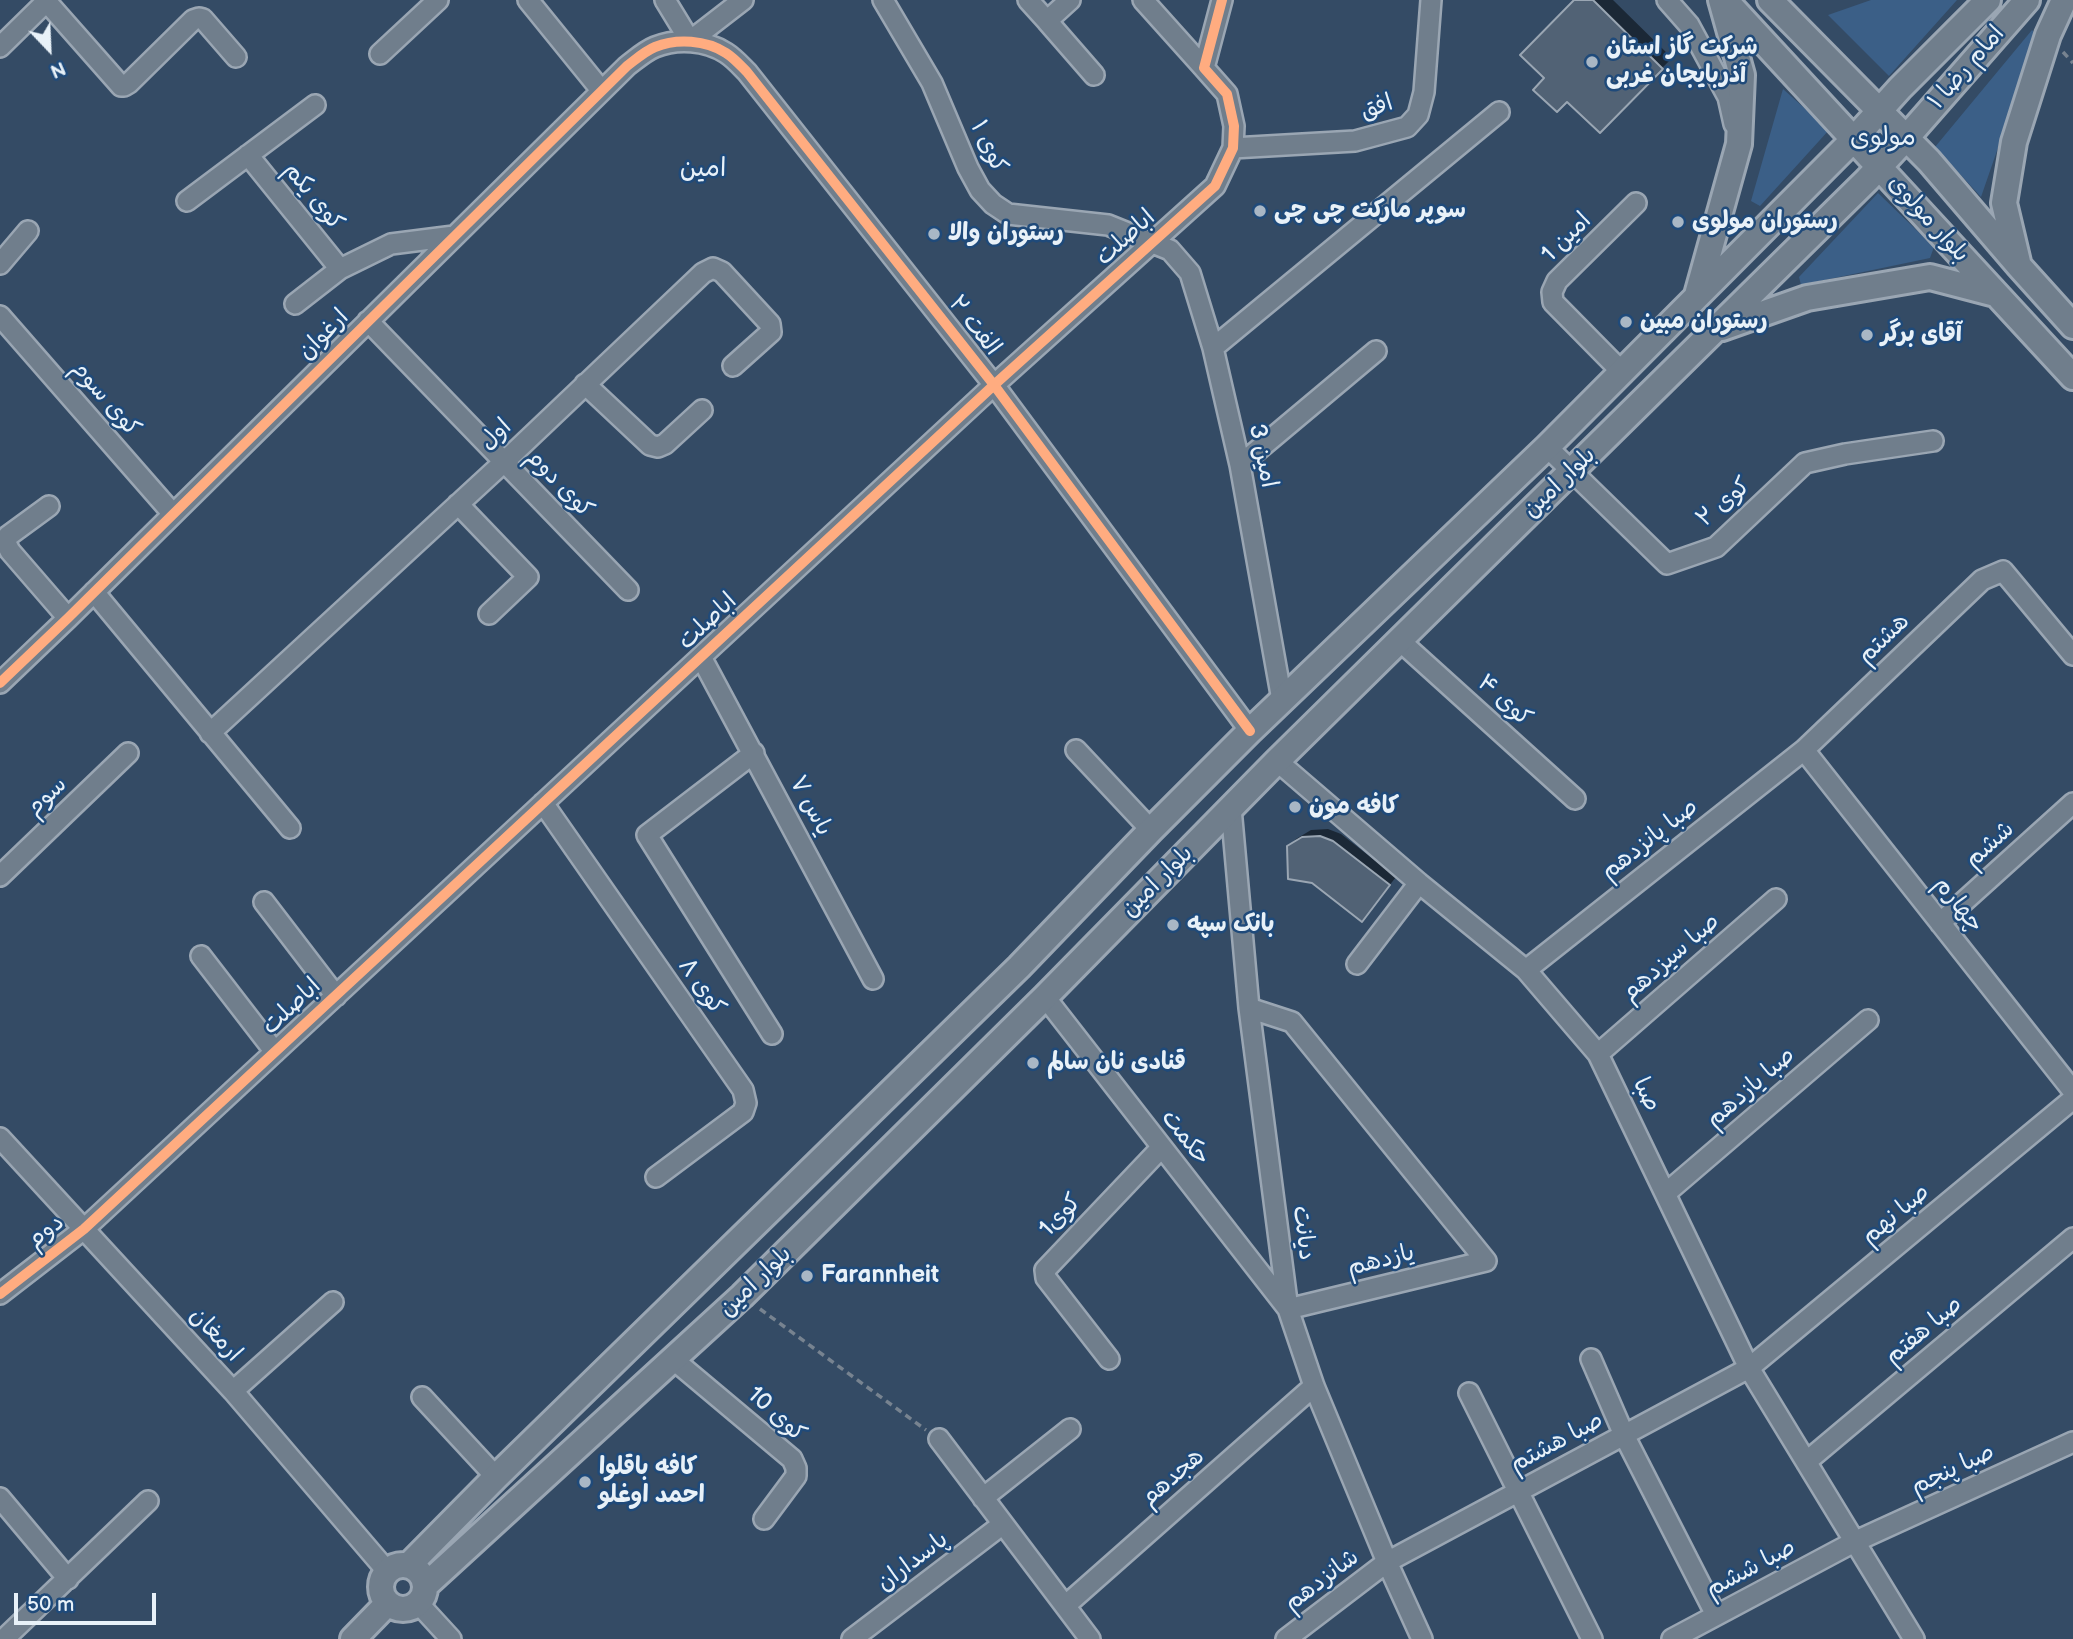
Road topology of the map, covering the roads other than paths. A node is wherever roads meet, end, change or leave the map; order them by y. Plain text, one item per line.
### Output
1 (438, 0) edge
2 (528, 0) edge
3 (665, 0) edge
4 (743, 0) edge
5 (883, 0) edge
6 (1028, 0) edge
7 (1070, 0) edge
8 (1143, 0) edge
9 (1222, 0) edge
10 (1431, 0) edge
11 (1667, 0) edge
12 (1723, 0) edge
13 (1770, 0) edge
14 (1988, 0) edge
15 (2026, 0) edge
16 (2064, 0) edge
17 (38, 3) edge
18 (1047, 21) junction
19 (690, 41) junction
20 (0, 47) edge
21 (380, 54) dead end
22 (236, 57) dead end
23 (1204, 68) junction
24 (1094, 75) dead end
25 (601, 90) junction
26 (315, 104) dead end
27 (1880, 110) junction
28 (1499, 112) dead end
29 (1907, 137) junction
30 (1854, 139) junction
31 (1739, 144) junction
32 (1233, 148) junction
33 (248, 155) junction
34 (1880, 167) junction
35 (187, 201) dead end
36 (1636, 204) dead end
37 (28, 231) dead end
38 (454, 236) junction
39 (1152, 243) junction
40 (0, 264) edge
41 (2019, 266) junction
42 (340, 269) junction
43 (1995, 294) junction
44 (1696, 299) junction
45 (295, 303) dead end
46 (0, 316) edge
47 (368, 321) junction
48 (2073, 326) edge
49 (1714, 331) junction
50 (1213, 348) junction
51 (1376, 351) dead end
52 (733, 366) dead end
53 (1622, 372) junction
54 (2073, 377) edge
55 (585, 384) junction
56 (994, 385) junction
57 (702, 410) dead end
58 (1933, 441) dead end
59 (1547, 447) junction
60 (504, 462) junction
61 (1240, 465) junction
62 (1571, 472) junction
63 (458, 504) junction
64 (48, 506) dead end
65 (173, 514) junction
66 (628, 590) dead end
67 (94, 592) junction
68 (489, 614) dead end
69 (68, 618) junction
70 (1399, 640) junction
71 (2073, 655) edge
72 (701, 657) junction
73 (0, 683) edge
74 (1282, 700) junction
75 (1250, 731) junction
76 (210, 733) junction
77 (1076, 750) dead end
78 (1804, 750) junction
79 (128, 753) dead end
80 (754, 753) junction
81 (1277, 761) junction
82 (1575, 799) dead end
83 (543, 803) junction
84 (2073, 803) edge
85 (1231, 808) junction
86 (290, 828) dead end
87 (1151, 830) junction
88 (0, 876) edge
89 (1419, 883) junction
90 (1776, 898) dead end
91 (264, 902) dead end
92 (1940, 923) junction
93 (201, 956) dead end
94 (1357, 964) dead end
95 (1019, 967) junction
96 (1526, 970) junction
97 (873, 979) dead end
98 (336, 996) junction
99 (1045, 998) junction
100 (1249, 1008) junction
101 (1868, 1020) dead end
102 (772, 1034) dead end
103 (275, 1052) junction
104 (1598, 1055) junction
105 (2073, 1091) edge
106 (2073, 1099) edge
107 (0, 1138) edge
108 (1161, 1147) junction
109 (656, 1177) dead end
110 (1666, 1193) junction
111 (84, 1229) junction
112 (2073, 1238) edge
113 (0, 1294) edge
114 (333, 1302) dead end
115 (1288, 1309) junction
116 (1109, 1359) dead end
117 (1591, 1359) dead end
118 (674, 1360) junction
119 (1749, 1367) junction
120 (1314, 1386) junction
121 (233, 1391) junction
122 (1469, 1393) dead end
123 (422, 1397) dead end
124 (1070, 1429) dead end
125 (1624, 1435) junction
126 (939, 1439) road end
127 (2073, 1442) edge
128 (1806, 1462) junction
129 (496, 1477) junction
130 (1518, 1492) junction
131 (0, 1498) edge
132 (983, 1498) junction
133 (148, 1501) dead end
134 (764, 1519) dead end
135 (1003, 1524) junction
136 (1854, 1542) junction
137 (1387, 1562) junction
138 (398, 1568) junction
139 (68, 1579) junction
140 (422, 1595) junction
141 (388, 1604) junction
142 (1065, 1606) junction
143 (1716, 1615) junction
144 (4, 1639) edge
145 (353, 1639) edge
146 (452, 1639) edge
147 (852, 1639) edge
148 (1090, 1639) edge
149 (1286, 1639) edge
150 (1422, 1639) edge
151 (1592, 1639) edge
152 (1672, 1639) edge
153 (1914, 1639) edge

1 - 21 street
2 - 25 street
3 - 19 street
4 - 19 street
5 - 39 street, کوی ۱
6 - 18 street
7 - 18 street
8 - 23 street
9 - 23 street
10 - 32 street, افق
11 - 31 street
12 - 30 main road, بلوار مولوی
12 - 31 main road
13 - 27 main road, بلوار مولوی
14 - 27 main road, امام رضا ۱
15 - 29 main road, امام رضا ۱
16 - 41 main road
17 - 20 street
17 - 22 street
18 - 24 street
19 - 25 street, ارغوان
19 - 56 street, الفت ۲
23 - 32 street, اباصلت
25 - 38 street, ارغوان
26 - 33 street
27 - 29 main road, بلوار مولوی
27 - 30 main road, امام رضا ۱
28 - 50 street
29 - 34 main road, امام رضا ۱
29 - 41 main road, بلوار مولوی
30 - 34 main road, بلوار مولوی
30 - 44 main road, بلوار امین
31 - 44 main road
32 - 39 street, اباصلت
33 - 35 street
33 - 42 street, کوی یکم
34 - 43 main road, بلوار مولوی
34 - 49 main road, بلوار امین
36 - 53 street, امین 1
37 - 40 street
38 - 42 street
38 - 47 street, ارغوان
39 - 50 street, امین 3
39 - 56 street, اباصلت
41 - 48 main road, بلوار مولوی
42 - 45 street
43 - 49 main road
43 - 54 main road, بلوار مولوی
44 - 53 main road, بلوار امین
46 - 65 street, کوی سوم
47 - 60 street, کوی دوم
47 - 65 street, ارغوان
49 - 62 main road, بلوار امین
50 - 61 street, امین 3
51 - 61 street
52 - 55 street, اول
53 - 59 main road, بلوار امین
55 - 57 street
55 - 60 street, اول
56 - 72 street, اباصلت
56 - 75 street, الفت ۲
58 - 62 street, کوی ۲
59 - 62 street
59 - 74 main road, بلوار امین
60 - 63 street, اول
60 - 66 street, کوی دوم
61 - 74 street, امین 3
62 - 70 main road, بلوار امین
63 - 68 street
63 - 76 street, اول
64 - 69 street
65 - 67 street, ارغوان
67 - 69 street, ارغوان
67 - 76 street
69 - 73 street, ارغوان
70 - 81 main road, بلوار امین
70 - 82 street, کوی ۴
71 - 78 street, هشتم
72 - 80 street, یاس ۷
72 - 83 street, اباصلت
74 - 75 main road, بلوار امین
75 - 87 main road, بلوار امین
76 - 86 street
77 - 87 street
78 - 92 street, چهارم
78 - 96 street, صبا پانزدهم
79 - 88 street, سوم
80 - 97 street, یاس ۷
80 - 102 street
81 - 85 main road, بلوار امین
81 - 89 street, صبا
83 - 98 street, اباصلت
83 - 109 street, کوی ۸
84 - 92 street, ششم
85 - 99 main road, بلوار امین
85 - 100 street, دیانت
87 - 95 main road, بلوار امین
89 - 94 street
89 - 96 street, صبا
90 - 104 street, صبا سیزدهم
91 - 98 street
92 - 105 street, چهارم
93 - 103 street
95 - 99 main road
95 - 129 main road, بلوار امین
96 - 104 street, صبا
98 - 103 street, اباصلت
99 - 108 street, حکمت
99 - 118 main road, بلوار امین
100 - 115 street, دیانت
100 - 115 street, یازدهم
101 - 110 street, صبا یازدهم
103 - 111 street, اباصلت
104 - 110 street, صبا
106 - 119 street, صبا نهم
107 - 111 street, ارمغان
108 - 115 street, حکمت
108 - 116 street, کوی1
110 - 119 street, صبا
111 - 113 street, دوم
111 - 121 street, ارمغان
112 - 128 street, صبا هفتم
114 - 121 street
115 - 120 street, دیانت
117 - 125 street
118 - 134 street, کوی 10
118 - 140 main road, بلوار امین
119 - 125 street, صبا هشتم
119 - 128 street, صبا
120 - 137 street, دیانت
120 - 142 street, هجدهم
121 - 138 street, ارمغان
122 - 130 street
123 - 129 street
124 - 132 street
125 - 130 street, صبا هشتم
125 - 143 street
126 - 132 street
127 - 136 street, صبا پنجم
128 - 136 street, صبا
129 - 138 main road, بلوار امین
130 - 137 street, صبا هشتم
130 - 151 street
131 - 139 street
132 - 135 street
133 - 139 street
135 - 142 street
135 - 147 street, پاسداران
136 - 143 street, صبا ششم
136 - 153 street, صبا
137 - 149 street, شانزدهم
137 - 150 street, دیانت
138 - 140 main road
138 - 141 main road
139 - 144 street
140 - 141 main road
140 - 146 street
141 - 145 main road
142 - 148 street
143 - 152 street, صبا ششم

